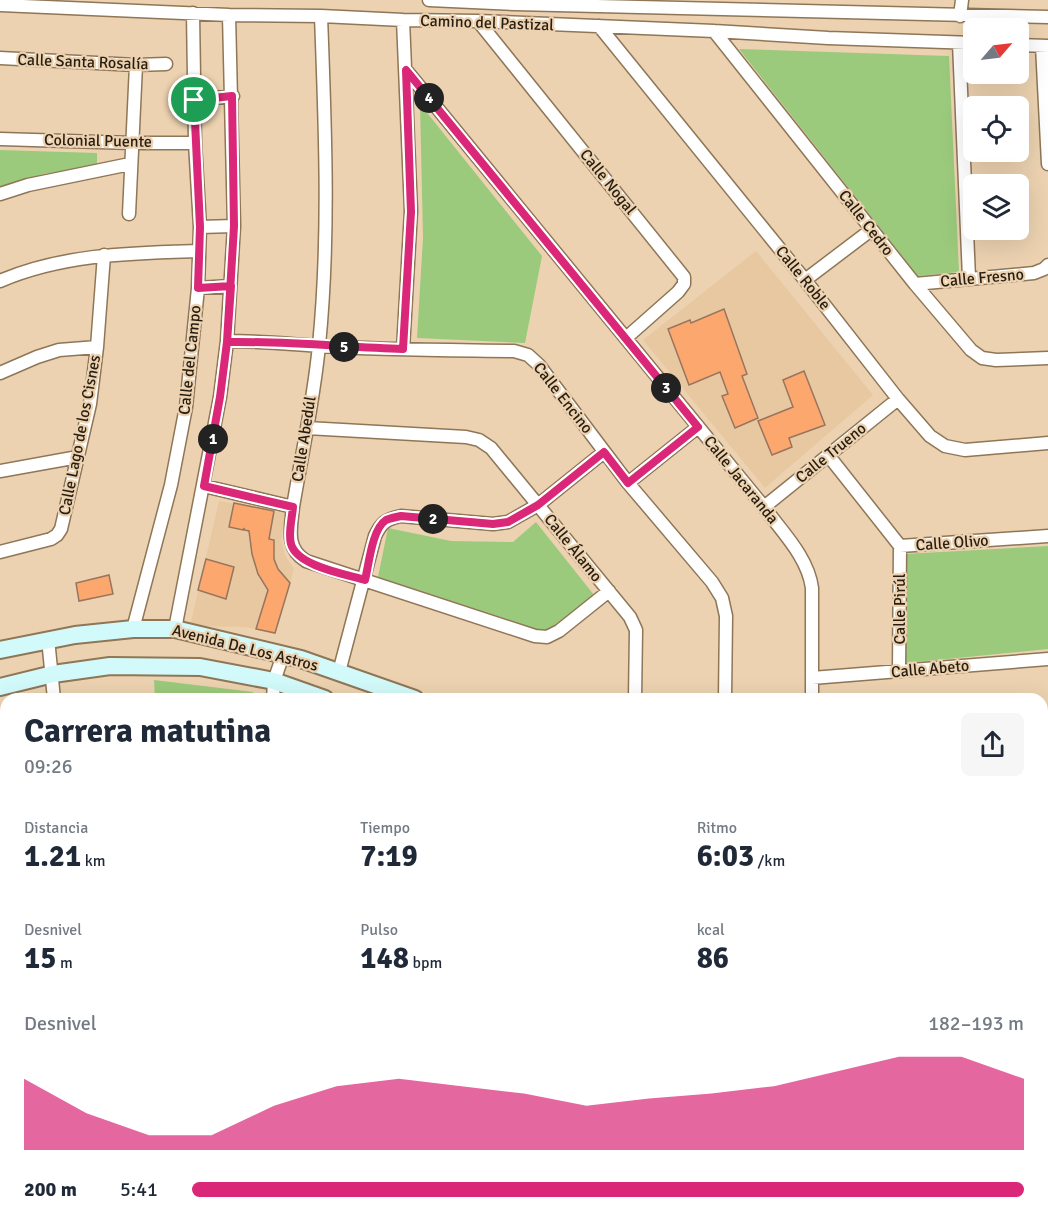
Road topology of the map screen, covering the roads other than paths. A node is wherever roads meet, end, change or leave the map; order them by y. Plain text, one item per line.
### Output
1 (429, 0) edge
2 (962, 0) edge
3 (515, 2) edge
4 (0, 5) edge
5 (133, 5) edge
6 (193, 13) junction
7 (229, 15) junction
8 (321, 16) junction
9 (960, 16) junction
10 (1048, 17) edge
11 (403, 20) junction
12 (478, 21) junction
13 (512, 23) junction
14 (599, 26) junction
15 (714, 30) junction
16 (959, 42) junction
17 (963, 42) edge
18 (1029, 45) edge
19 (1045, 46) edge
20 (0, 58) edge
21 (166, 64) dead end
22 (136, 65) junction
23 (406, 70) junction
24 (232, 96) junction
25 (194, 100) junction
26 (0, 139) edge
27 (133, 143) junction
28 (195, 143) junction
29 (130, 164) junction
30 (1048, 164) edge
31 (0, 194) edge
32 (129, 214) dead end
33 (234, 226) junction
34 (200, 227) junction
35 (871, 230) junction
36 (198, 251) junction
37 (105, 255) junction
38 (1048, 265) edge
39 (969, 278) junction
40 (805, 280) junction
41 (0, 281) edge
42 (915, 284) junction
43 (231, 286) junction
44 (198, 288) junction
45 (626, 338) junction
46 (227, 342) junction
47 (319, 346) junction
48 (97, 347) junction
49 (403, 349) junction
50 (1048, 358) edge
51 (0, 373) edge
52 (898, 399) junction
53 (698, 427) junction
54 (307, 428) junction
55 (1048, 443) edge
56 (604, 452) junction
57 (828, 456) junction
58 (78, 457) junction
59 (0, 471) edge
60 (628, 483) junction
61 (204, 486) junction
62 (538, 505) junction
63 (293, 507) junction
64 (764, 507) junction
65 (1048, 536) edge
66 (900, 546) junction
67 (0, 552) edge
68 (365, 580) junction
69 (609, 591) junction
70 (133, 629) junction
71 (175, 629) junction
72 (48, 639) junction
73 (0, 650) edge
74 (283, 655) junction
75 (1048, 659) edge
76 (899, 671) junction
77 (339, 672) junction
78 (52, 674) junction
79 (812, 678) junction
80 (274, 681) junction
81 (0, 687) edge
82 (54, 693) edge
83 (273, 693) edge
84 (308, 693) edge
85 (398, 693) edge
86 (635, 693) edge
87 (724, 693) edge
88 (812, 693) edge

1 - 3 street, Camino del Pastizal
2 - 9 street
3 - 9 street, Camino del Pastizal
3 - 13 street
4 - 5 street, Camino del Pastizal
5 - 6 street, Camino del Pastizal
6 - 7 street, Camino del Pastizal
6 - 25 street, Calle del Campo
7 - 8 street, Camino del Pastizal
7 - 24 street, Calle del Campo
8 - 11 street, Camino del Pastizal
8 - 47 street, Calle Abedúl
9 - 10 street, Camino del Pastizal
11 - 12 street, Camino del Pastizal
11 - 23 street
12 - 13 street, Camino del Pastizal
12 - 45 street, Calle Nogal
13 - 14 street, Camino del Pastizal
14 - 15 street, Camino del Pastizal
14 - 40 street, Calle Roble
15 - 16 street, Camino del Pastizal
15 - 35 street, Calle Cedro
16 - 17 street, Camino del Pastizal
16 - 39 street
18 - 19 street
19 - 30 street
20 - 22 street, Calle Santa Rosalía
21 - 22 street, Calle Santa Rosalía
22 - 27 street
23 - 45 street, Calle Jacaranda
23 - 49 street
24 - 25 street
24 - 33 street, Calle del Campo
25 - 28 street, Calle del Campo
26 - 27 street, Colonial Puente
27 - 28 street, Colonial Puente
27 - 29 street
28 - 34 street, Calle del Campo
29 - 31 street
29 - 32 street
33 - 34 street
33 - 43 street, Calle del Campo
34 - 36 street, Calle del Campo
35 - 40 street
35 - 42 street, Calle Cedro
36 - 37 street
36 - 44 street, Calle del Campo
37 - 41 street
37 - 48 street, Calle Lago de los Cisnes
38 - 39 street, Calle Fresno
39 - 42 street, Calle Fresno
40 - 52 street, Calle Roble
42 - 50 street, Calle Cedro
43 - 44 street
43 - 46 street, Calle del Campo
44 - 70 street, Calle del Campo
45 - 53 street, Calle Jacaranda
46 - 47 street, Calle Encino
46 - 61 street, Calle del Campo
47 - 49 street, Calle Encino
47 - 54 street, Calle Abedúl
48 - 51 street
48 - 58 street, Calle Lago de los Cisnes
49 - 56 street, Calle Encino
52 - 55 street, Calle Roble
52 - 57 street, Calle Trueno
53 - 60 street
53 - 64 street, Calle Jacaranda
54 - 62 street, Calle Álamo
54 - 63 street, Calle Abedúl
56 - 60 street, Calle Encino
56 - 62 street
57 - 64 street, Calle Trueno
57 - 66 street, Calle Olivo
58 - 59 street
58 - 67 street, Calle Lago de los Cisnes
60 - 87 street, Calle Encino
61 - 63 street
61 - 71 street, Calle del Campo
62 - 68 street
62 - 69 street, Calle Álamo
63 - 68 street, Calle Abedúl
64 - 79 street, Calle Jacaranda
65 - 66 street, Calle Olivo
66 - 76 street, Calle Pirúl
68 - 69 street, Calle Abedúl
68 - 77 street
69 - 86 street, Calle Álamo
70 - 71 main road, Avenida De Los Astros
70 - 72 main road, Avenida De Los Astros
71 - 74 main road, Avenida De Los Astros
72 - 73 main road, Avenida De Los Astros
72 - 78 street
74 - 77 main road, Avenida De Los Astros
74 - 80 street
75 - 76 street, Calle Abeto
76 - 79 street, Calle Abeto
77 - 85 main road, Avenida De Los Astros
78 - 80 main road, Avenida De Los Astros
78 - 81 main road, Avenida De Los Astros
78 - 82 street
79 - 88 street, Calle Jacaranda
80 - 83 street
80 - 84 main road, Avenida De Los Astros

